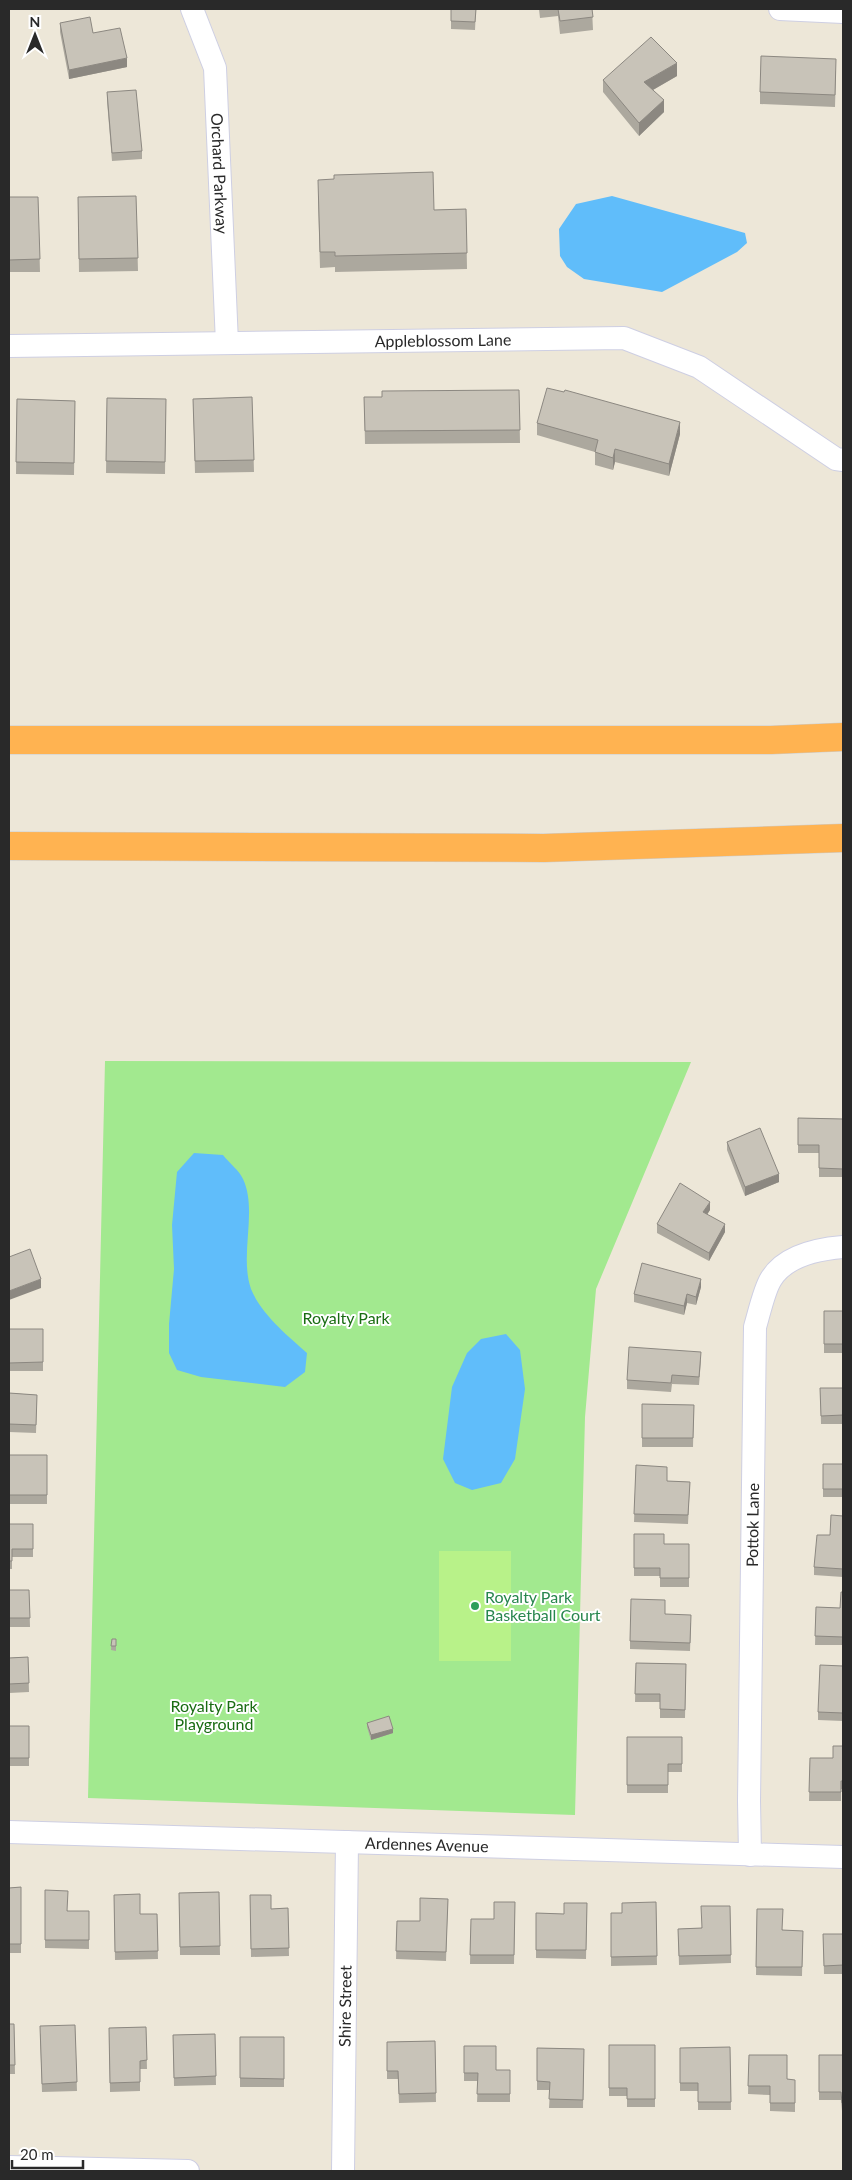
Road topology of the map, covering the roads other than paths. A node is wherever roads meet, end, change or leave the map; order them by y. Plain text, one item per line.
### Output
1 (192, 9) edge
2 (780, 9) edge
3 (843, 12) edge
4 (227, 343) junction
5 (9, 346) edge
6 (843, 460) edge
7 (843, 736) edge
8 (9, 740) edge
9 (843, 838) edge
10 (9, 846) edge
11 (843, 1247) edge
12 (9, 1832) edge
13 (347, 1842) junction
14 (750, 1855) junction
15 (843, 1857) edge
16 (9, 2167) edge
17 (188, 2171) edge
18 (343, 2171) edge

1 - 4 street, Orchard Parkway
2 - 3 street
4 - 5 street, Appleblossom Lane
4 - 6 street, Appleblossom Lane
7 - 8 highway
9 - 10 highway
11 - 14 street, Pottok Lane
12 - 13 street, Ardennes Avenue
13 - 14 street, Ardennes Avenue
13 - 18 street, Shire Street
14 - 15 street, Ardennes Avenue
16 - 17 street

